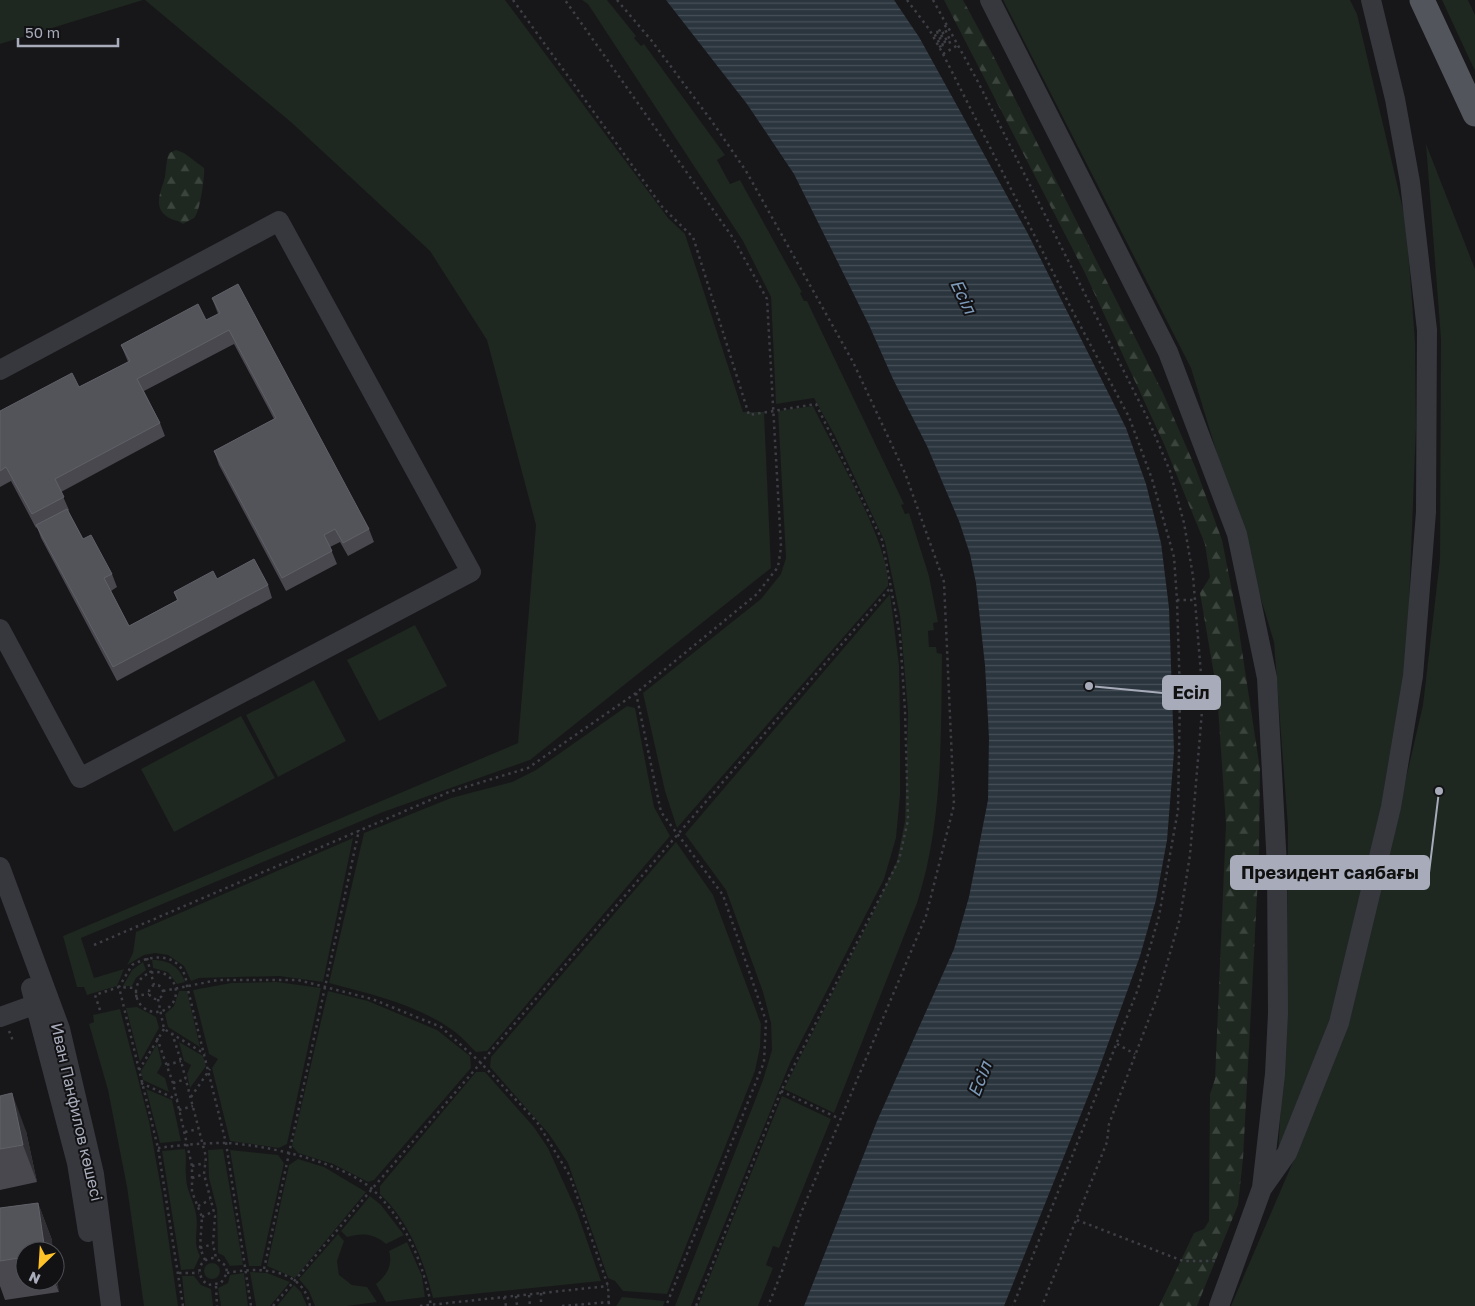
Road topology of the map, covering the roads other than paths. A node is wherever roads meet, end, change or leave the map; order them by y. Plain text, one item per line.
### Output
1 (990, 0) edge
2 (1371, 0) edge
3 (1423, 1) edge
4 (1475, 114) edge
5 (0, 370) edge
6 (0, 629) edge
7 (0, 867) edge
8 (0, 902) edge
9 (42, 1001) junction
10 (0, 1016) edge
11 (1262, 1188) junction
12 (97, 1306) edge
13 (112, 1306) edge
14 (1219, 1306) edge

1 - 11 street
2 - 11 street
3 - 4 main road
5 - 6 street
7 - 9 street, Иван Панфилов көшесі
8 - 9 street, Иван Панфилов көшесі
9 - 10 street
9 - 12 street, Иван Панфилов көшесі
9 - 13 street, Иван Панфилов көшесі
11 - 14 street

